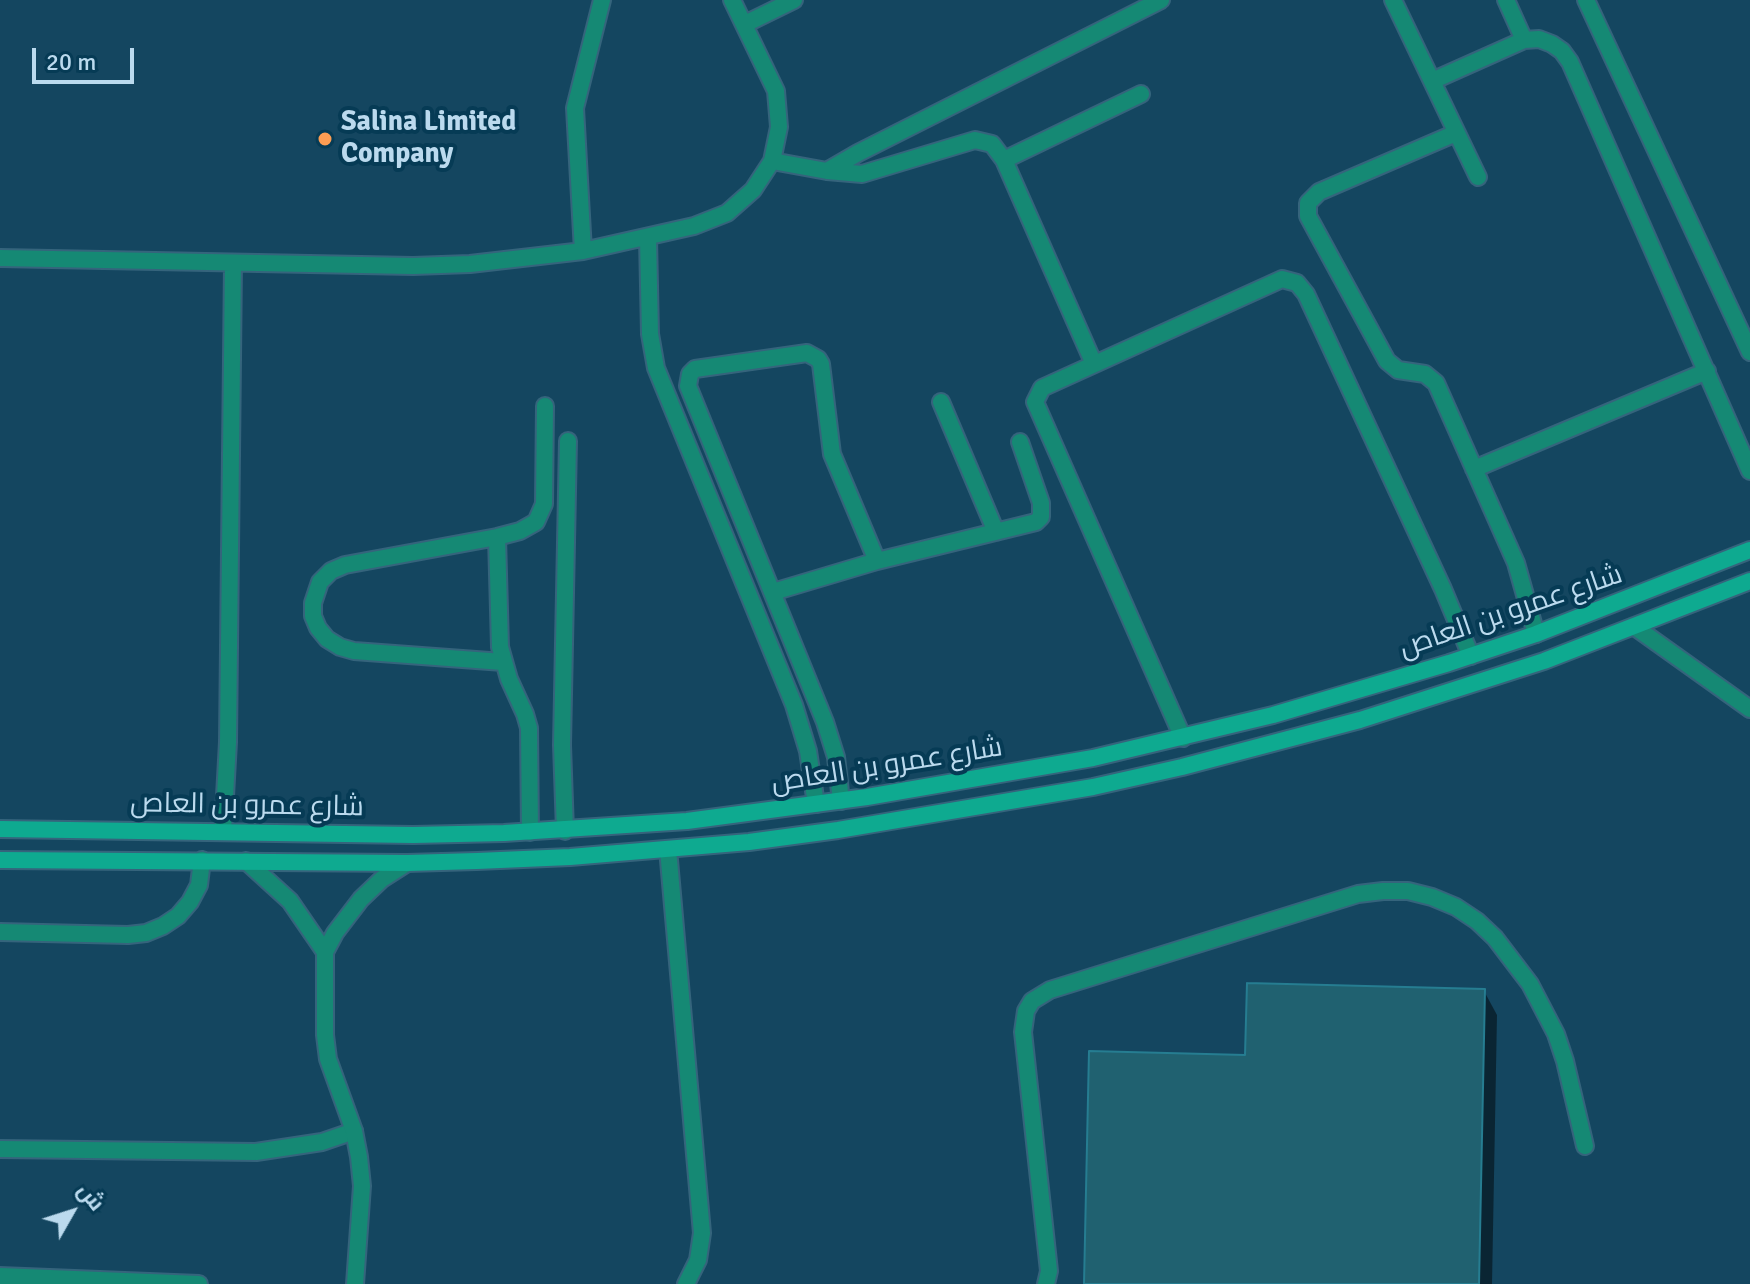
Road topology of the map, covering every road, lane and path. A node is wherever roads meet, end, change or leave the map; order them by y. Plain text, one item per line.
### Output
1 (602, 0) edge
2 (732, 0) edge
3 (794, 0) edge
4 (1161, 0) edge
5 (1393, 0) edge
6 (1506, 0) edge
7 (1586, 0) edge
8 (745, 24) junction
9 (1524, 40) junction
10 (1432, 81) junction
11 (1141, 94) dead end
12 (1456, 133) junction
13 (1004, 160) junction
14 (772, 161) junction
15 (827, 171) junction
16 (1478, 177) dead end
17 (648, 238) junction
18 (583, 251) junction
19 (0, 258) edge
20 (233, 263) junction
21 (1750, 352) edge
22 (1094, 364) junction
23 (1707, 371) junction
24 (941, 402) dead end
25 (545, 406) dead end
26 (568, 441) dead end
27 (1020, 442) dead end
28 (1474, 469) junction
29 (1750, 471) edge
30 (996, 532) junction
31 (497, 537) junction
32 (1750, 550) edge
33 (877, 561) junction
34 (1750, 581) edge
35 (773, 592) junction
36 (1635, 627) junction
37 (1536, 634) junction
38 (1471, 656) junction
39 (503, 662) junction
40 (1750, 709) edge
41 (1183, 738) junction
42 (841, 801) junction
43 (816, 804) junction
44 (0, 829) edge
45 (565, 831) junction
46 (223, 832) junction
47 (530, 832) junction
48 (668, 849) junction
49 (0, 860) edge
50 (202, 860) junction
51 (246, 861) junction
52 (407, 863) junction
53 (0, 932) edge
54 (325, 952) junction
55 (354, 1131) junction
56 (1585, 1146) dead end
57 (0, 1149) edge
58 (0, 1276) edge
59 (199, 1284) edge
60 (355, 1284) edge
61 (686, 1284) edge
62 (1046, 1284) edge

1 - 18 street
2 - 8 street
3 - 8 street
4 - 15 street
5 - 10 street
6 - 9 street
7 - 21 street
8 - 14 street
9 - 10 street
9 - 23 street
10 - 12 street
11 - 13 street
12 - 16 street
12 - 28 street
13 - 15 street
13 - 22 street
14 - 15 street
14 - 17 street
17 - 18 street
17 - 43 street
18 - 20 street
19 - 20 street
20 - 46 street
22 - 38 street
22 - 41 street
23 - 28 street
23 - 29 street
24 - 30 street
25 - 31 street
26 - 45 street
27 - 30 street
28 - 37 street
30 - 33 street
31 - 39 street
31 - 39 street
32 - 37 main road, شارع عمرو بن العاص
33 - 35 street
33 - 35 street
34 - 36 main road, شارع عمرو بن العاص
35 - 42 street
36 - 40 street
36 - 48 main road, شارع عمرو بن العاص
37 - 38 main road, شارع عمرو بن العاص
38 - 41 main road, شارع عمرو بن العاص
39 - 47 street
41 - 42 main road, شارع عمرو بن العاص
42 - 43 main road, شارع عمرو بن العاص
43 - 45 main road, شارع عمرو بن العاص
44 - 46 main road, شارع عمرو بن العاص
45 - 47 main road, شارع عمرو بن العاص
46 - 47 main road, شارع عمرو بن العاص
48 - 52 main road, شارع عمرو بن العاص
48 - 61 street
49 - 50 main road, شارع عمرو بن العاص
50 - 51 main road, شارع عمرو بن العاص
50 - 53 street
51 - 52 main road, شارع عمرو بن العاص
51 - 54 street
52 - 54 street
54 - 55 street
55 - 57 street
55 - 60 street
56 - 62 street
58 - 59 street

